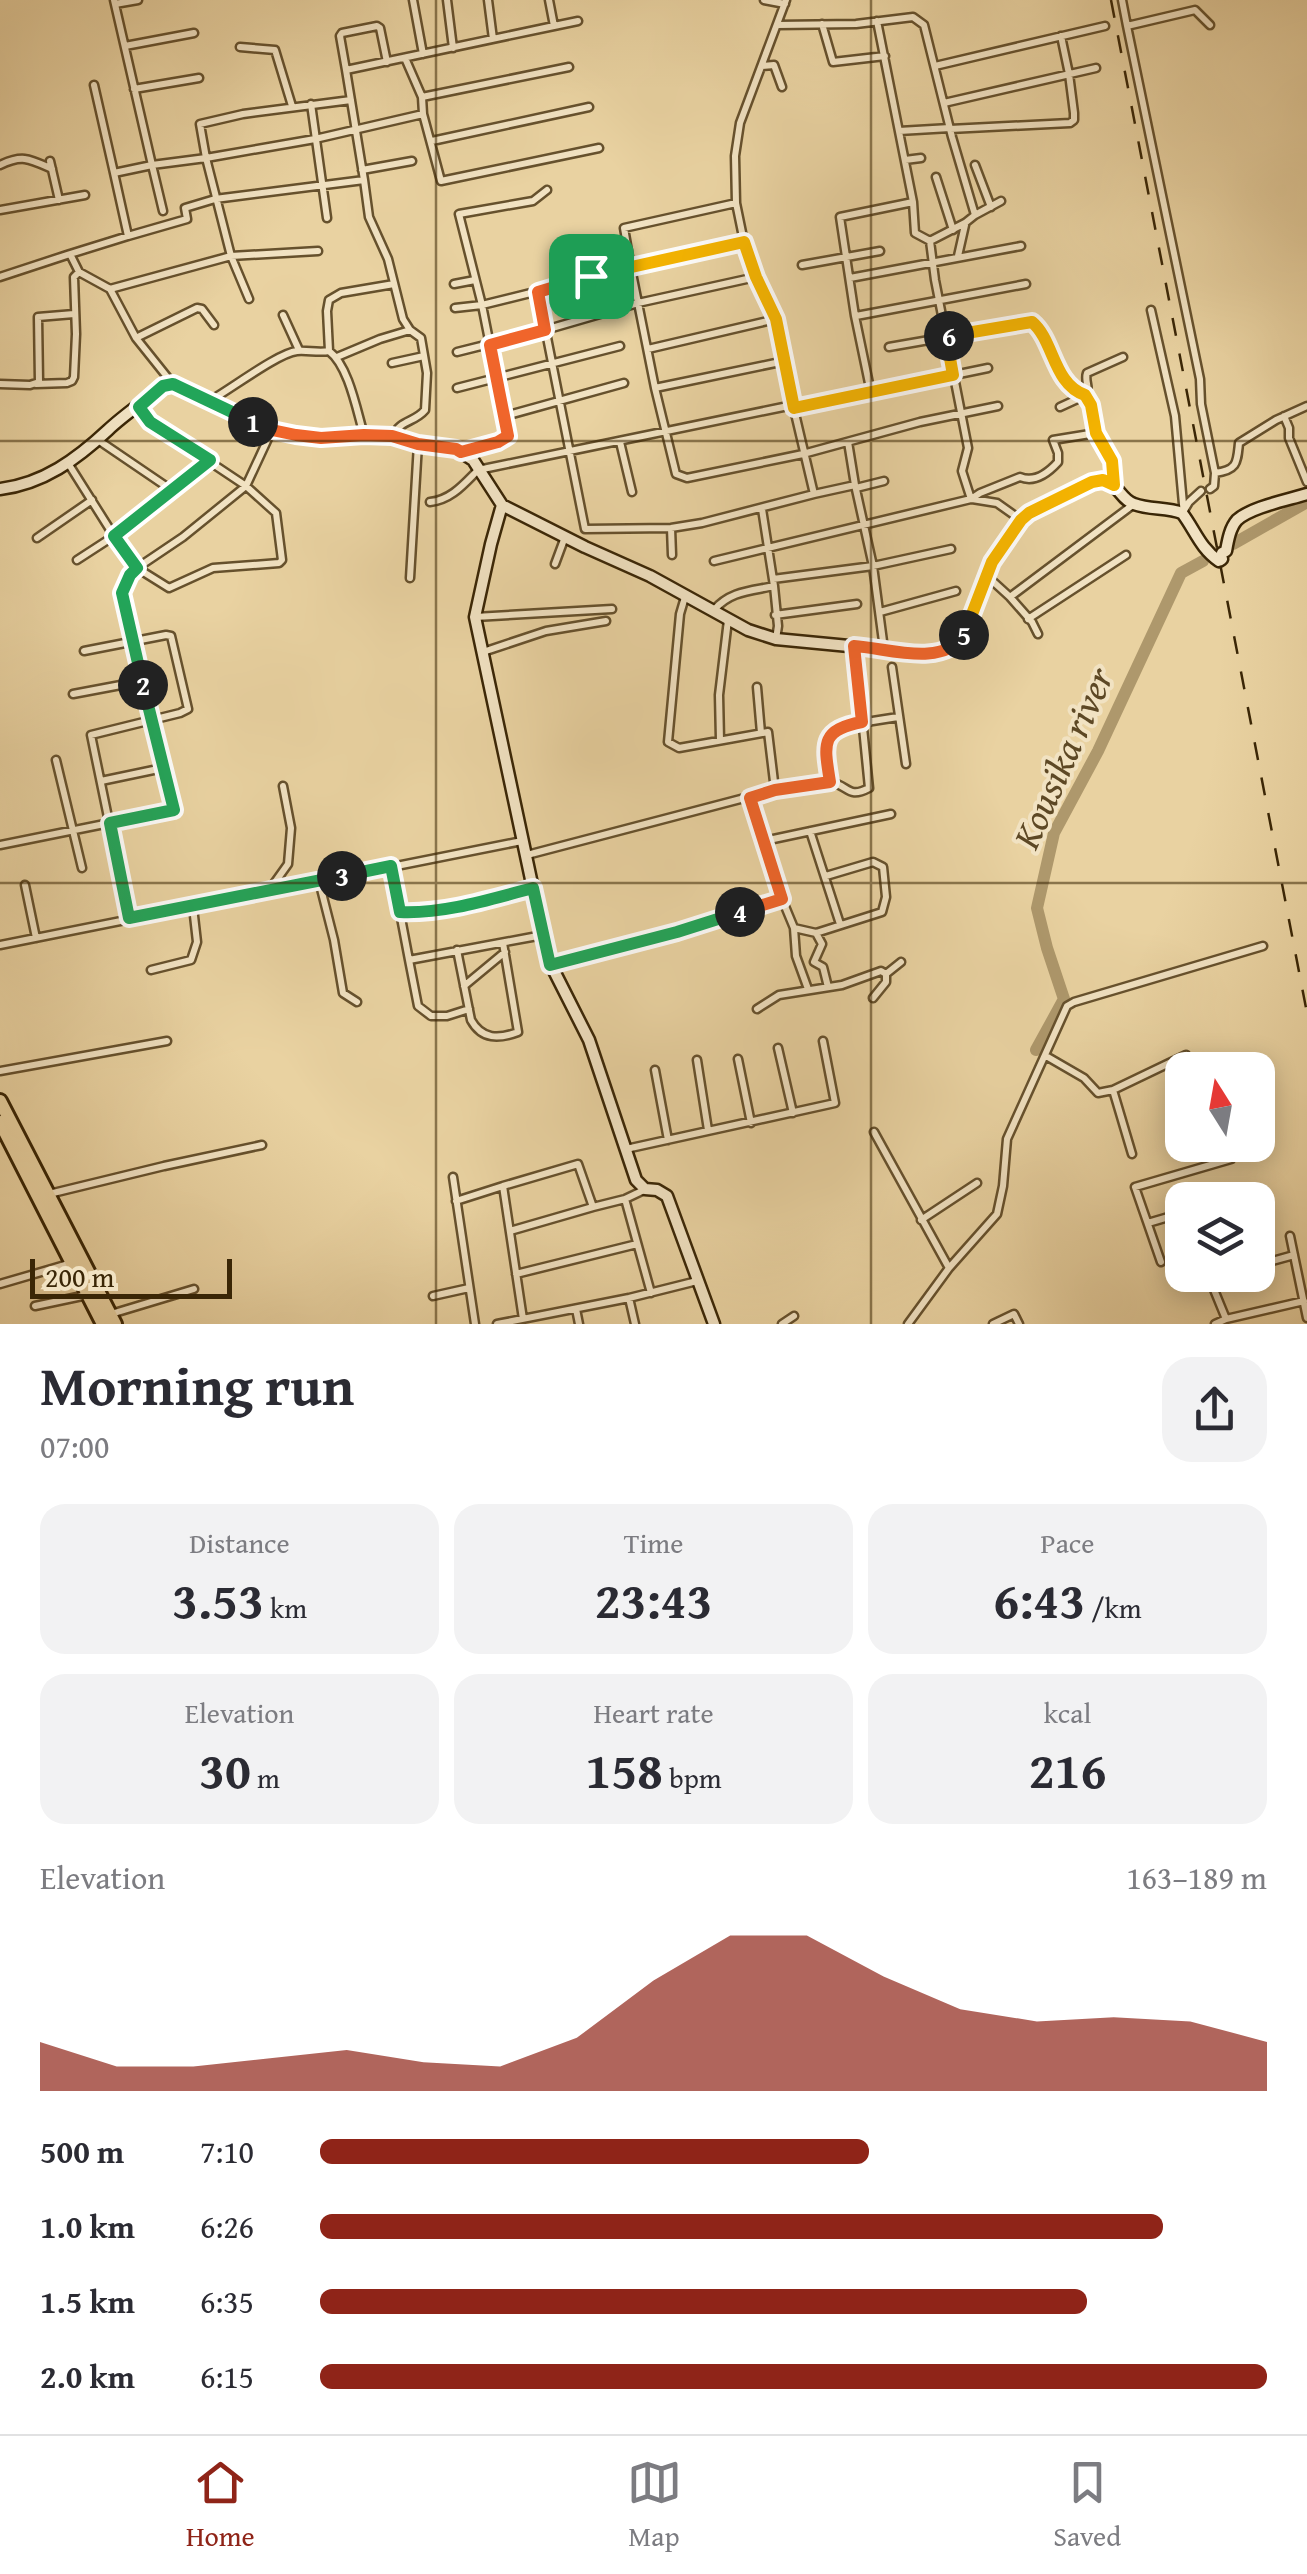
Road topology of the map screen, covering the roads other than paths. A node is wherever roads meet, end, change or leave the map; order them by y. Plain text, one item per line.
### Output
1 (138, 0) edge
2 (412, 0) edge
3 (447, 0) edge
4 (488, 0) edge
5 (549, 0) edge
6 (764, 0) edge
7 (1122, 0) edge
8 (115, 2) edge
9 (786, 2) edge
10 (578, 21) dead end
11 (877, 21) junction
12 (822, 24) junction
13 (776, 25) junction
14 (1210, 25) dead end
15 (554, 26) junction
16 (1105, 26) dead end
17 (1127, 26) junction
18 (194, 34) dead end
19 (1062, 36) junction
20 (494, 39) junction
21 (125, 46) junction
22 (240, 47) dead end
23 (453, 48) junction
24 (423, 54) junction
25 (885, 56) junction
26 (405, 58) junction
27 (387, 62) junction
28 (762, 66) junction
29 (935, 66) junction
30 (569, 67) dead end
31 (1096, 68) dead end
32 (346, 70) junction
33 (1070, 74) junction
34 (199, 78) dead end
35 (94, 84) dead end
36 (782, 86) dead end
37 (134, 89) junction
38 (422, 98) junction
39 (351, 100) junction
40 (944, 103) junction
41 (311, 104) junction
42 (292, 106) junction
43 (589, 107) dead end
44 (423, 114) junction
45 (950, 128) junction
46 (356, 130) junction
47 (899, 132) junction
48 (315, 138) junction
49 (432, 141) junction
50 (599, 148) dead end
51 (206, 158) junction
52 (920, 158) dead end
53 (904, 160) junction
54 (412, 162) dead end
55 (0, 165) edge
56 (975, 165) dead end
57 (152, 166) junction
58 (362, 170) junction
59 (114, 173) junction
60 (936, 177) dead end
61 (364, 180) junction
62 (322, 186) junction
63 (547, 190) dead end
64 (85, 196) dead end
65 (215, 199) junction
66 (59, 200) junction
67 (1001, 201) dead end
68 (913, 202) junction
69 (736, 204) junction
70 (991, 206) junction
71 (0, 210) edge
72 (164, 211) dead end
73 (975, 215) junction
74 (327, 218) dead end
75 (965, 223) junction
76 (953, 230) junction
77 (128, 236) junction
78 (930, 241) junction
79 (744, 242) junction
80 (1021, 246) dead end
81 (318, 251) dead end
82 (880, 251) dead end
83 (70, 254) junction
84 (231, 256) junction
85 (958, 257) junction
86 (847, 258) junction
87 (932, 262) junction
88 (802, 266) dead end
89 (631, 268) junction
90 (79, 272) junction
91 (756, 277) junction
92 (0, 278) edge
93 (850, 278) junction
94 (476, 280) junction
95 (394, 284) junction
96 (454, 284) dead end
97 (1026, 284) dead end
98 (110, 289) junction
99 (538, 292) junction
100 (249, 299) dead end
101 (939, 300) junction
102 (638, 303) junction
103 (482, 305) junction
104 (456, 308) dead end
105 (1151, 310) dead end
106 (74, 314) junction
107 (282, 314) dead end
108 (855, 316) junction
109 (776, 319) junction
110 (214, 325) dead end
111 (410, 330) junction
112 (545, 330) junction
113 (946, 336) junction
114 (136, 338) junction
115 (490, 345) junction
116 (620, 346) dead end
117 (889, 347) dead end
118 (299, 350) junction
119 (648, 350) junction
120 (329, 351) junction
121 (456, 352) dead end
122 (424, 356) junction
123 (337, 357) junction
124 (1122, 357) dead end
125 (785, 360) junction
126 (392, 363) dead end
127 (553, 363) junction
128 (988, 368) dead end
129 (953, 375) junction
130 (497, 379) junction
131 (0, 384) edge
132 (36, 384) junction
133 (173, 384) junction
134 (624, 384) dead end
135 (457, 388) dead end
136 (655, 388) junction
137 (871, 393) junction
138 (1085, 395) junction
139 (210, 401) junction
140 (560, 402) junction
141 (794, 406) junction
142 (998, 406) dead end
143 (1307, 406) edge
144 (139, 407) junction
145 (1060, 407) dead end
146 (962, 414) junction
147 (505, 416) junction
148 (1284, 416) junction
149 (272, 430) junction
150 (665, 433) junction
151 (1096, 433) junction
152 (364, 435) junction
153 (392, 436) junction
154 (98, 440) junction
155 (620, 442) junction
156 (848, 442) junction
157 (418, 444) junction
158 (461, 452) junction
159 (569, 452) junction
160 (803, 454) junction
161 (210, 460) junction
162 (68, 463) junction
163 (478, 470) junction
164 (1215, 473) junction
165 (884, 481) dead end
166 (1307, 482) edge
167 (1114, 485) junction
168 (246, 486) junction
169 (856, 487) junction
170 (0, 489) edge
171 (173, 491) junction
172 (632, 492) dead end
173 (814, 494) junction
174 (1307, 494) edge
175 (971, 499) junction
176 (92, 500) junction
177 (430, 502) dead end
178 (1134, 504) junction
179 (502, 505) junction
180 (762, 509) junction
181 (1184, 514) junction
182 (1021, 520) junction
183 (864, 523) junction
184 (671, 528) junction
185 (114, 536) junction
186 (565, 537) junction
187 (37, 538) dead end
188 (769, 548) junction
189 (952, 549) dead end
190 (672, 554) dead end
191 (1126, 554) dead end
192 (77, 560) dead end
193 (714, 561) dead end
194 (555, 564) dead end
195 (872, 566) junction
196 (137, 568) junction
197 (986, 576) junction
198 (410, 578) dead end
199 (774, 583) junction
200 (956, 591) dead end
201 (685, 597) junction
202 (1010, 598) junction
203 (857, 604) dead end
204 (612, 609) dead end
205 (713, 611) junction
206 (880, 612) junction
207 (775, 615) junction
208 (476, 617) junction
209 (728, 618) junction
210 (1028, 620) junction
211 (606, 621) dead end
212 (1038, 634) dead end
213 (776, 639) junction
214 (134, 641) junction
215 (854, 646) junction
216 (884, 649) junction
217 (84, 651) dead end
218 (483, 652) junction
219 (892, 667) dead end
220 (142, 681) junction
221 (757, 687) dead end
222 (73, 694) dead end
223 (151, 718) junction
224 (898, 718) junction
225 (862, 722) junction
226 (761, 733) junction
227 (720, 740) junction
228 (56, 760) dead end
229 (906, 764) dead end
230 (163, 768) junction
231 (101, 781) junction
232 (830, 782) junction
233 (282, 786) dead end
234 (775, 790) junction
235 (750, 798) junction
236 (892, 814) dead end
237 (110, 823) junction
238 (71, 830) junction
239 (810, 831) junction
240 (524, 841) junction
241 (764, 841) junction
242 (0, 844) edge
243 (527, 855) junction
244 (391, 866) junction
245 (82, 868) dead end
246 (826, 876) junction
247 (319, 881) junction
248 (25, 885) dead end
249 (533, 888) junction
250 (268, 892) junction
251 (782, 899) junction
252 (193, 906) junction
253 (400, 912) junction
254 (129, 918) junction
255 (840, 924) junction
256 (794, 928) junction
257 (816, 933) junction
258 (543, 935) junction
259 (36, 938) junction
260 (0, 945) edge
261 (1263, 946) dead end
262 (504, 948) junction
263 (457, 950) junction
264 (408, 960) junction
265 (901, 962) dead end
266 (550, 965) junction
267 (151, 970) dead end
268 (886, 974) junction
269 (464, 986) junction
270 (828, 987) junction
271 (808, 988) junction
272 (872, 998) dead end
273 (357, 1002) dead end
274 (469, 1009) junction
275 (757, 1009) dead end
276 (167, 1040) dead end
277 (823, 1041) dead end
278 (778, 1048) dead end
279 (1046, 1056) junction
280 (738, 1059) dead end
281 (696, 1060) dead end
282 (1165, 1065) edge
283 (654, 1070) dead end
284 (0, 1071) edge
285 (1114, 1090) junction
286 (0, 1101) edge
287 (793, 1113) junction
288 (751, 1123) junction
289 (5, 1125) edge
290 (708, 1130) junction
291 (874, 1132) dead end
292 (668, 1140) junction
293 (262, 1145) dead end
294 (625, 1149) junction
295 (1132, 1154) dead end
296 (1219, 1162) edge
297 (452, 1177) dead end
298 (976, 1183) dead end
299 (503, 1186) junction
300 (645, 1189) junction
301 (43, 1196) junction
302 (626, 1198) junction
303 (456, 1201) junction
304 (593, 1207) junction
305 (1165, 1218) edge
306 (922, 1220) junction
307 (1148, 1222) junction
308 (510, 1231) junction
309 (1290, 1236) dead end
310 (636, 1244) junction
311 (1294, 1255) junction
312 (1275, 1260) edge
313 (1162, 1262) dead end
314 (73, 1263) junction
315 (949, 1268) junction
316 (516, 1274) junction
317 (698, 1281) junction
318 (0, 1284) edge
319 (469, 1288) junction
320 (194, 1289) dead end
321 (1215, 1292) edge
322 (650, 1293) junction
323 (88, 1295) junction
324 (433, 1296) dead end
325 (630, 1298) junction
326 (1304, 1301) junction
327 (34, 1306) dead end
328 (576, 1308) junction
329 (794, 1316) dead end
330 (1307, 1318) edge
331 (522, 1319) junction
332 (1226, 1319) junction
333 (109, 1321) edge
334 (911, 1322) edge
335 (475, 1324) edge
336 (496, 1324) edge
337 (579, 1324) edge
338 (636, 1324) edge
339 (714, 1324) edge
340 (782, 1324) edge
341 (993, 1324) edge
342 (1019, 1324) edge
343 (1215, 1324) edge

1 - 8 street
2 - 24 street
3 - 23 street
4 - 20 street
5 - 15 street
6 - 9 street
7 - 17 street
8 - 21 street
9 - 13 street
10 - 15 street
11 - 12 street
11 - 25 street
11 - 29 street
12 - 13 street
12 - 25 street
13 - 28 street
14 - 17 street
15 - 20 street
16 - 19 street
17 - 164 street
18 - 21 street
19 - 29 street
19 - 33 street
20 - 23 street
21 - 37 street
22 - 42 street
23 - 24 street
24 - 26 street
25 - 47 street
26 - 27 street
26 - 38 street
27 - 32 street
27 - 32 street
28 - 36 street
28 - 69 street
29 - 40 street
30 - 38 street
31 - 33 street
32 - 39 street
33 - 40 street
33 - 45 street
34 - 37 street
35 - 59 street
37 - 57 street
38 - 44 street
39 - 41 street
39 - 46 street
40 - 45 street
41 - 42 street
41 - 48 street
42 - 51 street
43 - 49 street
44 - 46 street
44 - 49 street
45 - 47 street
45 - 73 street
46 - 48 street
46 - 58 street
47 - 53 street
48 - 51 street
48 - 62 street
49 - 50 street
51 - 57 street
51 - 65 street
52 - 53 street
53 - 68 street
54 - 58 street
55 - 66 street
56 - 70 street
57 - 59 street
57 - 72 street
58 - 61 street
59 - 77 street
60 - 76 street
61 - 62 street
61 - 95 street
62 - 65 street
62 - 74 street
63 - 94 street
64 - 66 street
65 - 77 street
65 - 84 street
66 - 71 street
67 - 70 street
68 - 78 street
68 - 86 street
69 - 79 street
69 - 89 street
70 - 73 street
73 - 75 street
75 - 76 street
75 - 85 street
76 - 78 street
77 - 83 street
78 - 87 street
79 - 89 street
79 - 91 street
80 - 85 street
81 - 84 street
82 - 86 street
83 - 90 street
83 - 92 street
84 - 98 street
84 - 100 street
85 - 87 street
86 - 88 street
86 - 93 street
87 - 93 street
87 - 101 street
89 - 99 street
89 - 102 street
90 - 98 street
90 - 106 street
91 - 102 street
91 - 109 street
93 - 108 street
94 - 96 street
94 - 103 street
95 - 111 street
95 - 120 street
97 - 101 street
98 - 114 street
99 - 103 street
99 - 112 street
101 - 108 street
101 - 113 street
102 - 112 street
102 - 119 street
103 - 104 street
103 - 115 street
105 - 181 street
106 - 132 street
106 - 132 street
107 - 118 street
108 - 137 street
109 - 119 street
109 - 125 street
110 - 114 street
111 - 122 street
111 - 123 street
112 - 115 street
112 - 127 street
113 - 117 street
113 - 129 street
113 - 138 street
114 - 133 street
115 - 121 street
115 - 130 street
116 - 127 street
118 - 120 street
118 - 139 street
119 - 136 street
120 - 123 street
122 - 126 street
122 - 153 street
123 - 152 street
124 - 138 street
125 - 136 street
125 - 141 street
127 - 130 street
127 - 140 street
128 - 129 street
129 - 137 street
129 - 146 street
130 - 135 street
130 - 147 street
131 - 132 street
133 - 139 street
133 - 144 street
134 - 140 street
136 - 150 street
137 - 141 street
138 - 145 street
138 - 151 street
139 - 149 street
140 - 147 street
140 - 159 street
141 - 150 street
141 - 160 street
142 - 146 street
143 - 148 street
144 - 154 street
144 - 161 street
146 - 156 street
146 - 175 street
147 - 158 street
148 - 164 street
148 - 166 street
149 - 152 street
149 - 168 street
150 - 155 street
150 - 160 street
151 - 167 street
151 - 175 street
152 - 153 street
153 - 157 street
154 - 162 street
154 - 171 street
155 - 159 street
155 - 172 street
156 - 160 street
156 - 169 street
157 - 158 street
157 - 198 street
158 - 163 street
159 - 163 street
159 - 184 street
160 - 173 street
161 - 168 street
161 - 171 street
162 - 170 street
162 - 176 street
163 - 177 street
163 - 179 street
164 - 181 street
165 - 169 street
167 - 178 street
167 - 182 street
168 - 196 street
168 - 196 street
169 - 173 street
169 - 183 street
171 - 185 street
173 - 180 street
174 - 181 street
175 - 182 street
175 - 183 street
176 - 185 street
176 - 187 street
178 - 181 street
178 - 202 street
179 - 186 street
179 - 208 street
180 - 184 street
180 - 188 street
182 - 197 street
183 - 188 street
183 - 195 street
184 - 190 street
185 - 192 street
185 - 196 street
186 - 194 street
186 - 201 street
188 - 193 street
188 - 199 street
189 - 195 street
191 - 210 street
195 - 199 street
195 - 206 street
196 - 214 street
197 - 202 street
197 - 216 street
199 - 205 street
199 - 207 street
200 - 206 street
201 - 205 street
201 - 227 street
202 - 210 street
203 - 207 street
204 - 208 street
205 - 209 street
206 - 216 street
207 - 213 street
208 - 218 street
209 - 213 street
209 - 227 street
210 - 212 street
211 - 218 street
213 - 215 street
214 - 217 street
214 - 220 street
214 - 223 street
215 - 216 street
215 - 225 street
218 - 240 street
219 - 224 street
220 - 222 street
220 - 223 street
221 - 226 street
223 - 230 street
223 - 231 street
224 - 225 street
224 - 229 street
225 - 232 street
225 - 232 street
226 - 227 street
226 - 234 street
228 - 238 street
230 - 231 street
230 - 237 street
231 - 237 street
232 - 234 street
233 - 250 street
234 - 235 street
235 - 241 street
235 - 243 street
236 - 239 street
237 - 238 street
237 - 254 street
238 - 242 street
238 - 245 street
239 - 241 street
239 - 246 street
240 - 243 street
240 - 244 street
241 - 251 street
243 - 249 street
244 - 247 street
244 - 253 street
246 - 255 street
246 - 255 street
247 - 250 street
247 - 273 street
248 - 259 street
249 - 253 street
249 - 258 street
250 - 252 street
251 - 256 street
251 - 266 street
252 - 254 street
252 - 267 street
253 - 264 street
254 - 259 street
255 - 257 street
256 - 257 street
256 - 271 street
257 - 270 street
258 - 262 street
258 - 266 street
259 - 260 street
261 - 279 street
262 - 263 street
262 - 269 street
262 - 274 street
263 - 264 street
263 - 269 street
264 - 274 street
265 - 268 street
266 - 294 street
268 - 270 street
268 - 272 street
269 - 274 street
270 - 271 street
271 - 275 street
276 - 284 street
277 - 287 street
278 - 287 street
279 - 285 street
279 - 315 street
280 - 288 street
281 - 290 street
282 - 285 street
283 - 292 street
285 - 295 street
286 - 289 highway
287 - 288 street
288 - 290 street
289 - 301 highway
290 - 292 street
291 - 306 street
292 - 294 street
293 - 301 street
294 - 300 street
296 - 307 street
297 - 303 street
298 - 306 street
299 - 303 street
299 - 304 street
299 - 308 street
300 - 302 street
300 - 317 street
301 - 314 highway
301 - 333 highway
302 - 304 street
302 - 310 street
303 - 319 street
304 - 308 street
305 - 307 street
306 - 315 street
307 - 313 street
308 - 316 street
309 - 311 street
310 - 316 street
310 - 322 street
311 - 312 street
311 - 326 street
314 - 318 street
314 - 323 highway
315 - 334 street
316 - 331 street
317 - 322 street
317 - 339 street
319 - 324 street
319 - 335 street
320 - 333 street
321 - 332 street
322 - 325 street
323 - 327 street
323 - 333 highway
325 - 328 street
325 - 338 street
326 - 330 street
326 - 332 street
328 - 331 street
328 - 337 street
329 - 340 street
331 - 336 street
332 - 343 street
341 - 342 street

